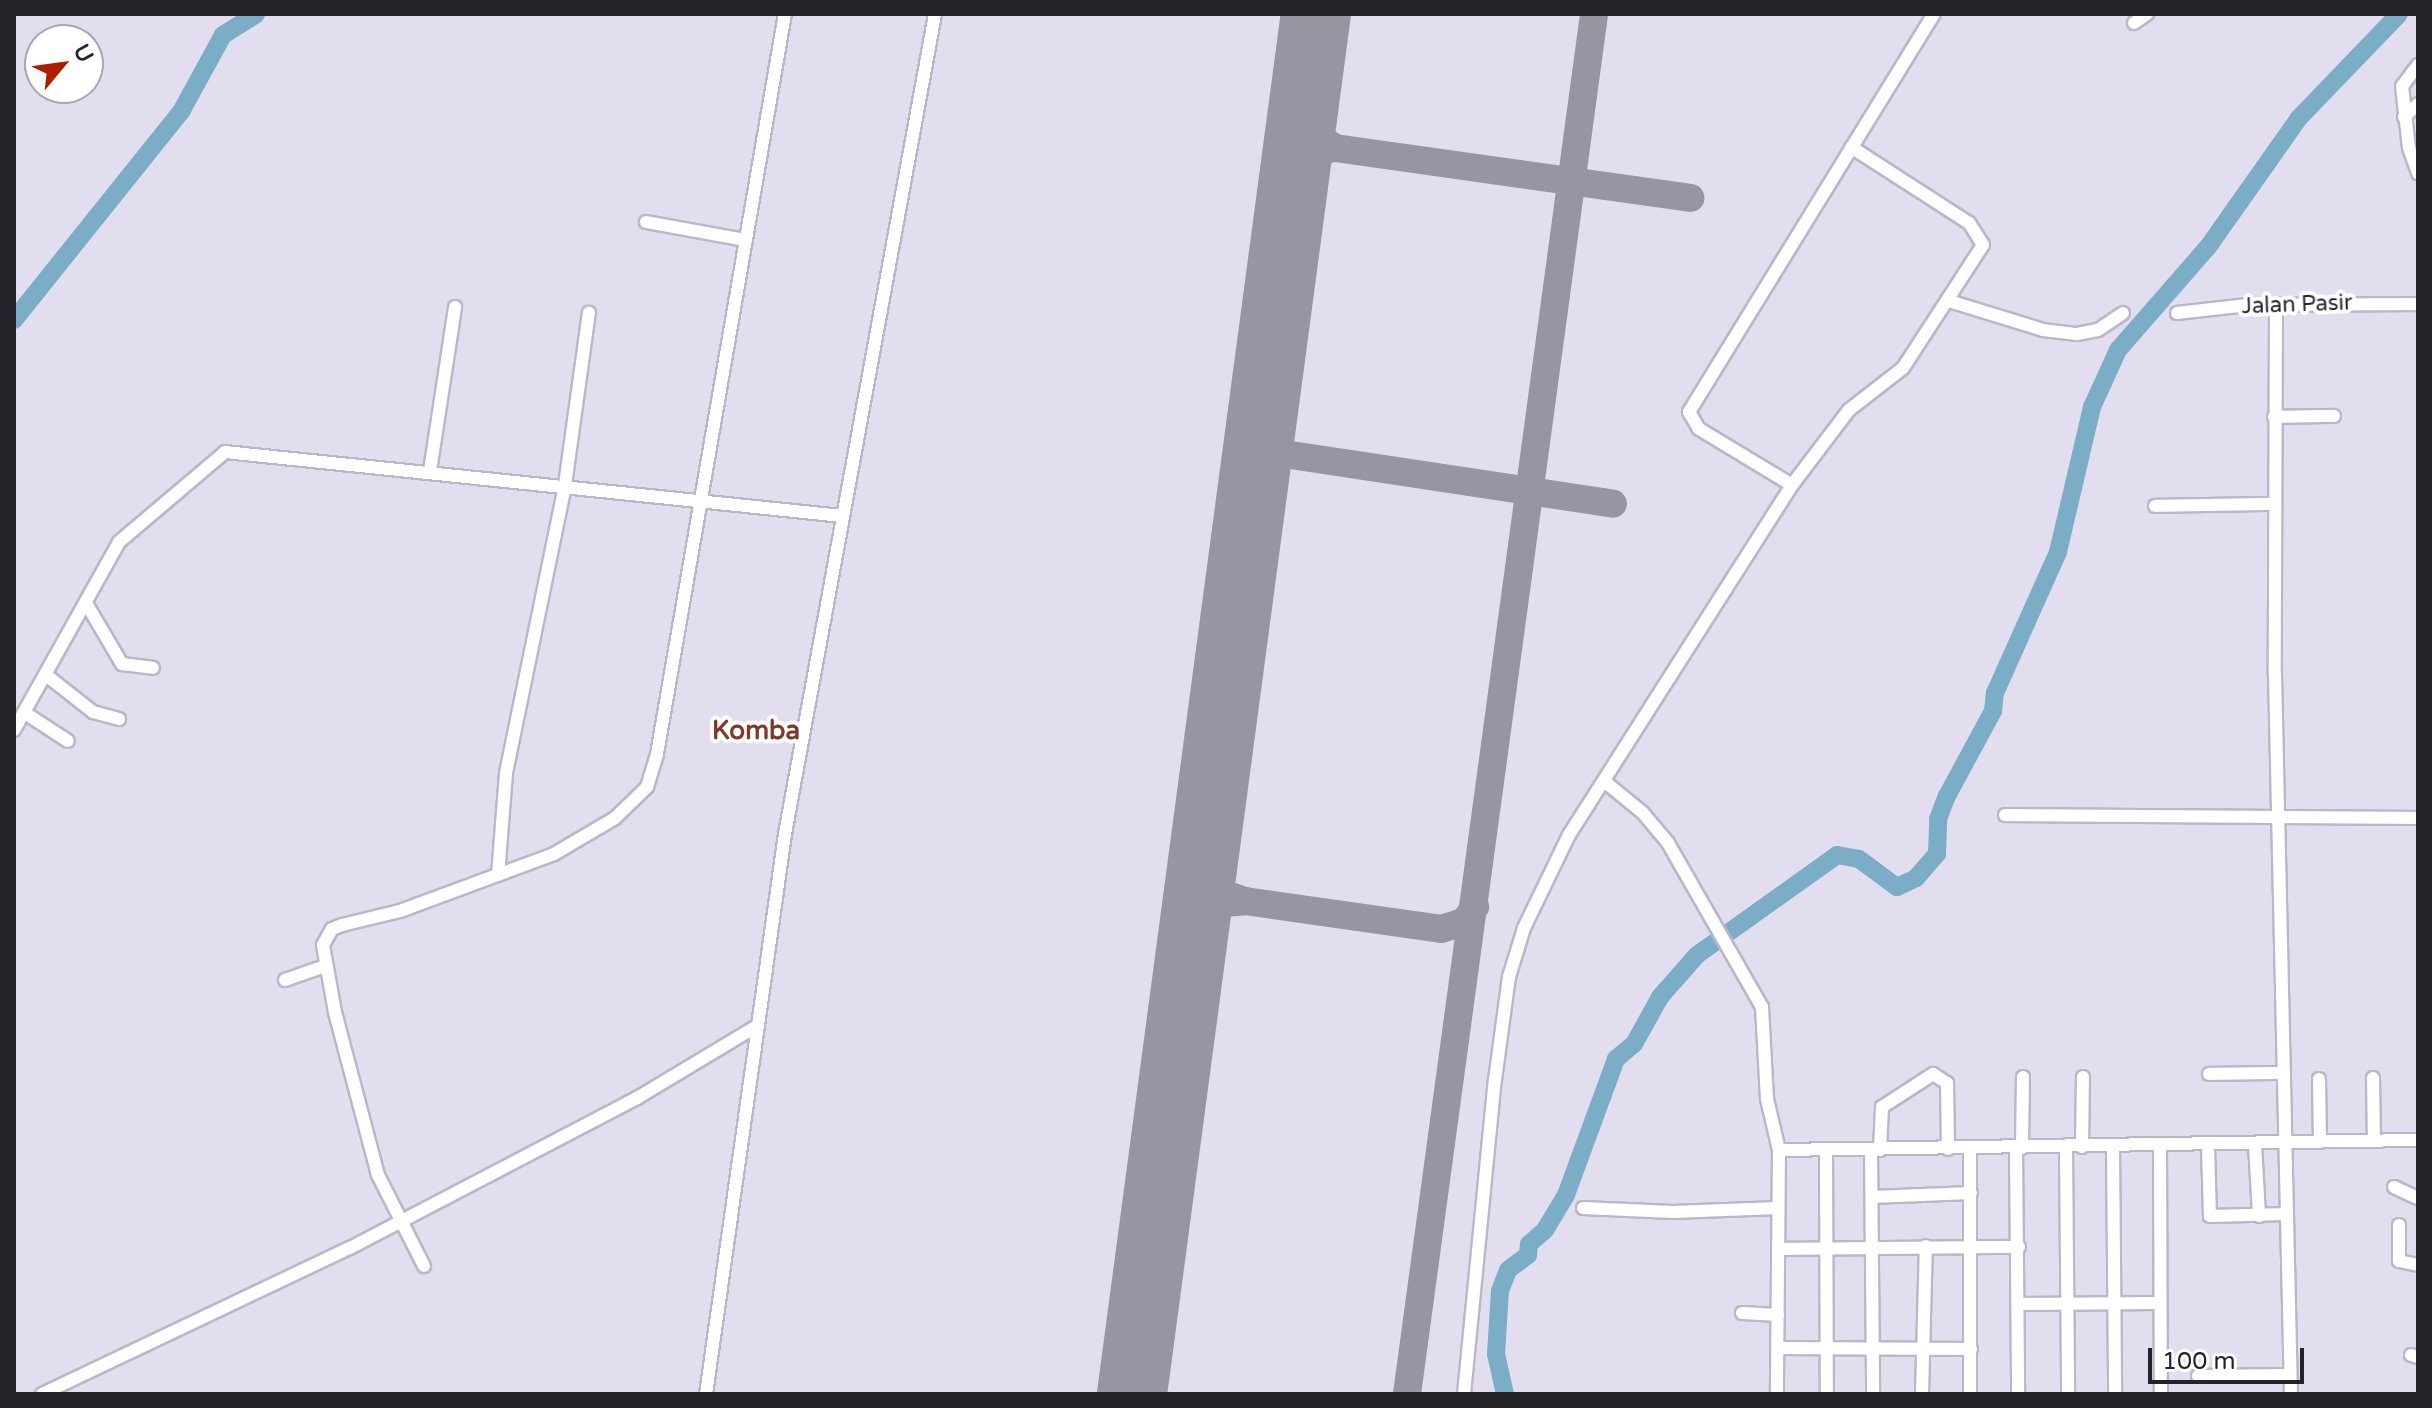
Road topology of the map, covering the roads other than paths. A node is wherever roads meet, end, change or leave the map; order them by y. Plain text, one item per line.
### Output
1 (785, 14) edge
2 (935, 14) edge
3 (1934, 14) edge
4 (2147, 14) edge
5 (2134, 23) dead end
6 (2418, 65) edge
7 (2418, 104) edge
8 (2404, 117) junction
9 (1851, 147) junction
10 (2414, 147) edge
11 (2418, 173) edge
12 (646, 222) dead end
13 (745, 240) junction
14 (1949, 301) junction
15 (2276, 304) junction
16 (2418, 304) edge
17 (455, 307) dead end
18 (589, 313) dead end
19 (2123, 313) dead end
20 (2177, 313) dead end
21 (2334, 416) dead end
22 (2274, 417) junction
23 (430, 471) junction
24 (565, 485) junction
25 (1792, 485) junction
26 (698, 501) junction
27 (2273, 504) junction
28 (2155, 506) dead end
29 (842, 516) junction
30 (86, 603) junction
31 (153, 668) dead end
32 (46, 675) junction
33 (25, 713) junction
34 (119, 719) dead end
35 (14, 730) edge
36 (68, 741) dead end
37 (1604, 781) junction
38 (2005, 815) dead end
39 (2279, 817) junction
40 (2418, 818) edge
41 (498, 875) junction
42 (325, 966) junction
43 (285, 980) dead end
44 (757, 1026) junction
45 (2284, 1073) junction
46 (2209, 1074) dead end
47 (2023, 1077) dead end
48 (2083, 1077) dead end
49 (2373, 1078) dead end
50 (2319, 1079) dead end
51 (2418, 1140) edge
52 (2374, 1141) junction
53 (2320, 1142) junction
54 (2286, 1143) junction
55 (2255, 1144) junction
56 (2208, 1146) junction
57 (2082, 1147) junction
58 (2113, 1147) junction
59 (2019, 1148) junction
60 (2066, 1148) junction
61 (2160, 1148) junction
62 (1948, 1149) junction
63 (1970, 1149) junction
64 (1779, 1150) junction
65 (1875, 1150) junction
66 (1826, 1151) junction
67 (2394, 1187) dead end
68 (1971, 1193) junction
69 (1872, 1197) junction
70 (2418, 1198) edge
71 (1583, 1208) dead end
72 (1778, 1208) junction
73 (2287, 1214) junction
74 (2259, 1216) junction
75 (401, 1218) junction
76 (2399, 1225) dead end
77 (1926, 1246) junction
78 (1971, 1246) junction
79 (2019, 1247) junction
80 (1778, 1249) junction
81 (1874, 1249) junction
82 (1826, 1250) junction
83 (2418, 1265) edge
84 (424, 1266) dead end
85 (2067, 1303) junction
86 (2160, 1303) junction
87 (2019, 1304) junction
88 (2113, 1304) junction
89 (1742, 1313) dead end
90 (1778, 1315) junction
91 (1779, 1348) junction
92 (1828, 1349) junction
93 (1971, 1349) junction
94 (1873, 1350) junction
95 (1923, 1350) junction
96 (2290, 1375) junction
97 (2198, 1376) dead end
98 (42, 1394) edge
99 (706, 1394) edge
100 (1464, 1394) edge
101 (1777, 1394) edge
102 (1827, 1394) edge
103 (1873, 1394) edge
104 (1922, 1394) edge
105 (1970, 1394) edge
106 (2018, 1394) edge
107 (2068, 1394) edge
108 (2115, 1394) edge
109 (2161, 1394) edge
110 (2291, 1394) edge

1 - 13 street
2 - 29 street
3 - 9 street
4 - 5 street
6 - 8 street
7 - 8 street
8 - 10 street
9 - 14 street
9 - 25 street
10 - 11 street
12 - 13 street
13 - 26 street
14 - 19 street
14 - 25 street
15 - 16 street, Jalan Pasir
15 - 20 street, Jalan Pasir
15 - 22 street
17 - 23 street
18 - 24 street
21 - 22 street
22 - 27 street
23 - 24 street
23 - 30 street
24 - 26 street
24 - 41 street
25 - 37 street
26 - 29 street
26 - 41 street
27 - 28 street
27 - 39 street
29 - 44 street
30 - 31 street
30 - 32 street
32 - 33 street
32 - 34 street
33 - 35 street
33 - 36 street
37 - 64 street
37 - 100 street
38 - 39 street
39 - 40 street
39 - 45 street
41 - 42 street
42 - 43 street
42 - 75 street
44 - 75 street
44 - 99 street
45 - 46 street
45 - 54 street
47 - 59 street
48 - 57 street
49 - 52 street
50 - 53 street
51 - 52 street
52 - 53 street
53 - 54 street
54 - 55 street
54 - 73 street
55 - 56 street
55 - 74 street
56 - 61 street
56 - 74 street
57 - 58 street
57 - 60 street
58 - 61 street
58 - 88 street
59 - 60 street
59 - 63 street
59 - 79 street
60 - 85 street
61 - 86 street
62 - 63 street
62 - 65 street
62 - 65 street
63 - 68 street
64 - 66 street
64 - 72 street
65 - 66 street
65 - 69 street
66 - 82 street
67 - 70 street
68 - 69 street
68 - 78 street
69 - 81 street
71 - 72 street
72 - 80 street
73 - 74 street
73 - 96 street
75 - 84 street
75 - 98 street
76 - 83 street
77 - 78 street
77 - 81 street
77 - 95 street
78 - 79 street
78 - 93 street
79 - 87 street
80 - 82 street
80 - 90 street
81 - 82 street
81 - 94 street
82 - 92 street
85 - 87 street
85 - 88 street
85 - 107 street
86 - 88 street
86 - 109 street
87 - 106 street
88 - 108 street
89 - 90 street
90 - 91 street
91 - 92 street
91 - 101 street
92 - 94 street
92 - 102 street
93 - 95 street
93 - 105 street
94 - 95 street
94 - 103 street
95 - 104 street
96 - 97 street
96 - 110 street

